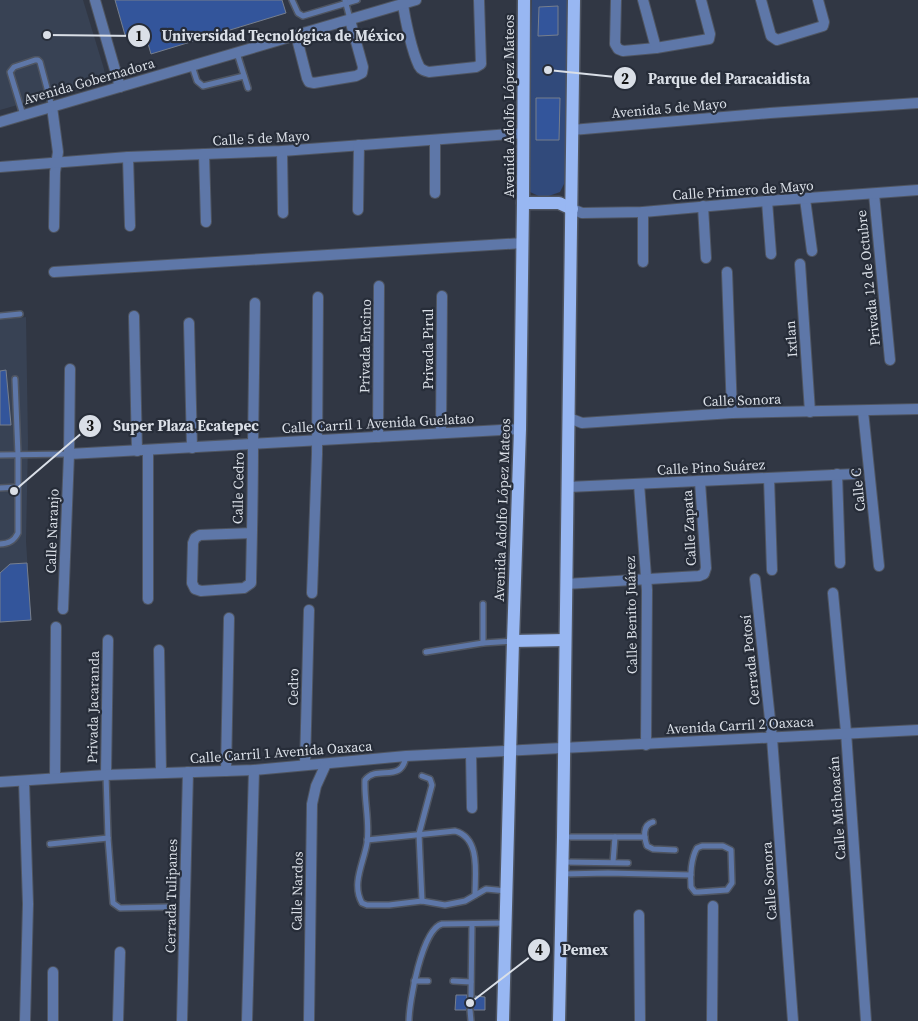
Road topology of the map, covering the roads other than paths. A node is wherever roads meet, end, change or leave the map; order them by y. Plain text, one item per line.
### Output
1 (94, 0) edge
2 (292, 0) edge
3 (357, 0) edge
4 (416, 0) edge
5 (479, 0) edge
6 (524, 0) edge
7 (574, 0) edge
8 (616, 0) edge
9 (643, 0) edge
10 (701, 0) edge
11 (761, 0) edge
12 (818, 0) edge
13 (345, 2) edge
14 (403, 4) junction
15 (350, 20) junction
16 (296, 35) junction
17 (656, 48) junction
18 (237, 53) junction
19 (192, 66) junction
20 (244, 76) junction
21 (120, 87) junction
22 (248, 88) dead end
23 (918, 103) edge
24 (52, 107) junction
25 (23, 115) junction
26 (0, 122) edge
27 (572, 130) junction
28 (524, 133) junction
29 (435, 140) junction
30 (359, 145) junction
31 (282, 151) junction
32 (204, 154) junction
33 (128, 157) junction
34 (57, 161) junction
35 (0, 167) edge
36 (918, 190) edge
37 (435, 193) dead end
38 (874, 194) junction
39 (806, 199) junction
40 (767, 201) junction
41 (523, 203) junction
42 (703, 206) junction
43 (572, 209) junction
44 (358, 210) dead end
45 (643, 212) junction
46 (282, 213) dead end
47 (206, 222) dead end
48 (130, 226) dead end
49 (54, 227) dead end
50 (523, 243) junction
51 (812, 251) dead end
52 (772, 254) dead end
53 (706, 258) dead end
54 (644, 262) dead end
55 (800, 264) dead end
56 (54, 272) dead end
57 (727, 272) dead end
58 (380, 286) dead end
59 (442, 296) dead end
60 (318, 297) dead end
61 (255, 303) dead end
62 (20, 314) dead end
63 (0, 316) edge
64 (134, 316) dead end
65 (189, 323) dead end
66 (890, 360) dead end
67 (70, 369) dead end
68 (15, 379) dead end
69 (918, 410) edge
70 (863, 411) junction
71 (810, 412) junction
72 (732, 413) junction
73 (569, 418) junction
74 (520, 429) junction
75 (441, 432) junction
76 (378, 437) junction
77 (317, 441) junction
78 (253, 444) junction
79 (192, 448) junction
80 (137, 451) junction
81 (148, 451) junction
82 (18, 454) junction
83 (69, 454) junction
84 (0, 455) edge
85 (837, 474) junction
86 (854, 474) dead end
87 (769, 478) junction
88 (700, 482) junction
89 (639, 484) junction
90 (18, 487) junction
91 (568, 487) junction
92 (0, 488) edge
93 (252, 533) junction
94 (0, 544) edge
95 (840, 563) dead end
96 (879, 566) dead end
97 (772, 570) dead end
98 (755, 579) dead end
99 (646, 580) junction
100 (566, 584) junction
101 (312, 593) dead end
102 (833, 593) dead end
103 (148, 599) dead end
104 (483, 604) dead end
105 (63, 609) dead end
106 (309, 610) dead end
107 (229, 618) dead end
108 (56, 627) dead end
109 (108, 640) dead end
110 (565, 640) junction
111 (513, 641) junction
112 (484, 643) junction
113 (159, 650) dead end
114 (426, 652) dead end
115 (918, 730) edge
116 (846, 732) junction
117 (772, 738) junction
118 (646, 745) junction
119 (564, 749) junction
120 (510, 751) junction
121 (471, 753) junction
122 (406, 756) junction
123 (326, 764) junction
124 (305, 765) junction
125 (254, 770) junction
126 (226, 771) junction
127 (161, 772) junction
128 (188, 772) junction
129 (106, 775) junction
130 (422, 776) dead end
131 (55, 778) junction
132 (24, 781) junction
133 (0, 782) edge
134 (472, 808) dead end
135 (653, 822) dead end
136 (419, 834) junction
137 (563, 837) junction
138 (644, 837) junction
139 (108, 838) junction
140 (615, 838) junction
141 (367, 840) junction
142 (50, 844) dead end
143 (674, 850) dead end
144 (613, 862) junction
145 (628, 862) dead end
146 (562, 868) junction
147 (691, 875) junction
148 (507, 891) junction
149 (475, 895) junction
150 (422, 901) junction
151 (713, 906) dead end
152 (167, 907) dead end
153 (639, 915) dead end
154 (506, 923) junction
155 (472, 924) junction
156 (120, 952) dead end
157 (53, 972) dead end
158 (414, 981) junction
159 (428, 982) dead end
160 (452, 982) dead end
161 (471, 982) junction
162 (470, 996) dead end
163 (470, 1010) dead end
164 (25, 1021) edge
165 (54, 1021) edge
166 (118, 1021) edge
167 (182, 1021) edge
168 (247, 1021) edge
169 (309, 1021) edge
170 (408, 1021) edge
171 (472, 1021) edge
172 (503, 1021) edge
173 (559, 1021) edge
174 (640, 1021) edge
175 (712, 1021) edge
176 (793, 1021) edge
177 (866, 1021) edge

1 - 21 street
2 - 13 lane
3 - 13 lane
4 - 14 street, Avenida Gobernadora
5 - 14 street
6 - 28 main road, Avenida Adolfo López Mateos
7 - 27 main road
8 - 17 street
9 - 17 street
10 - 17 street
11 - 12 street
13 - 15 lane
14 - 15 street, Avenida Gobernadora
15 - 16 street, Avenida Gobernadora
15 - 16 street
16 - 18 street, Avenida Gobernadora
18 - 19 street, Avenida Gobernadora
18 - 20 lane
19 - 20 lane
19 - 21 street, Avenida Gobernadora
20 - 22 lane
21 - 24 street, Avenida Gobernadora
23 - 27 street, Avenida 5 de Mayo
24 - 25 street, Avenida Gobernadora
24 - 25 lane
24 - 34 street
25 - 26 street, Avenida Gobernadora
27 - 43 main road
28 - 29 street, Calle 5 de Mayo
28 - 41 main road, Avenida Adolfo López Mateos
29 - 30 street, Calle 5 de Mayo
29 - 37 street
30 - 31 street, Calle 5 de Mayo
30 - 44 street
31 - 32 street, Calle 5 de Mayo
31 - 46 street
32 - 33 street, Calle 5 de Mayo
32 - 47 street
33 - 34 street, Calle 5 de Mayo
33 - 48 street
34 - 35 street, Calle 5 de Mayo
34 - 49 street
36 - 38 street, Calle Primero de Mayo
38 - 39 street, Calle Primero de Mayo
38 - 66 street, Privada 12 de Octubre
39 - 40 street, Calle Primero de Mayo
39 - 51 street
40 - 42 street, Calle Primero de Mayo
40 - 52 street
41 - 43 main road
41 - 50 main road, Avenida Adolfo López Mateos
42 - 45 street, Calle Primero de Mayo
42 - 53 street
43 - 45 street, Calle Primero de Mayo
43 - 73 main road
45 - 54 street
50 - 56 street
50 - 74 main road, Avenida Adolfo López Mateos
55 - 71 street, Ixtlan
57 - 72 street
58 - 76 street, Privada Encino
59 - 75 street, Privada Pirul
60 - 77 street
61 - 78 street, Calle Cedro
62 - 63 lane
64 - 80 street
65 - 79 street
67 - 83 street, Calle Naranjo
68 - 82 lane
69 - 70 street, Calle Sonora
70 - 71 street, Calle Sonora
70 - 96 street, Calle C
71 - 72 street, Calle Sonora
72 - 73 street, Calle Sonora
73 - 91 main road
74 - 75 street, Calle Carril 1 Avenida Guelatao
74 - 111 main road, Avenida Adolfo López Mateos
75 - 76 street, Calle Carril 1 Avenida Guelatao
76 - 77 street, Calle Carril 1 Avenida Guelatao
77 - 78 street, Calle Carril 1 Avenida Guelatao
77 - 101 street
78 - 79 street, Calle Carril 1 Avenida Guelatao
78 - 93 street, Calle Cedro
79 - 81 street, Calle Carril 1 Avenida Guelatao
80 - 81 street, Calle Carril 1 Avenida Guelatao
80 - 83 street, Calle Carril 1 Avenida Guelatao
81 - 103 street
82 - 83 lane, Calle Carril 1 Avenida Guelatao
82 - 84 lane, Calle Carril 1 Avenida Guelatao
82 - 90 lane
83 - 105 street, Calle Naranjo
85 - 86 street, Calle Pino Suárez
85 - 87 street, Calle Pino Suárez
85 - 95 street
87 - 88 street, Calle Pino Suárez
87 - 97 street
88 - 89 street, Calle Pino Suárez
88 - 99 street, Calle Zapata
89 - 91 street, Calle Pino Suárez
89 - 99 street, Calle Benito Juárez
90 - 92 lane
90 - 94 lane
91 - 100 main road
93 - 93 street, Calle Cedro
98 - 117 street, Cerrada Potosí
99 - 100 street
99 - 118 street, Calle Benito Juárez
100 - 110 main road
102 - 116 street, Calle Michoacán
104 - 112 lane
106 - 124 street, Cedro
107 - 126 street
108 - 131 street
109 - 129 street, Privada Jacaranda
110 - 111 main road
110 - 119 main road
111 - 112 lane
111 - 120 main road, Avenida Adolfo López Mateos
112 - 114 lane
113 - 127 street
115 - 116 street, Avenida Carril 2 Oaxaca
116 - 117 street, Avenida Carril 2 Oaxaca
116 - 177 street, Calle Michoacán
117 - 118 street, Avenida Carril 2 Oaxaca
117 - 176 street, Calle Sonora
118 - 119 street, Avenida Carril 2 Oaxaca
119 - 120 street, Calle Carril 1 Avenida Oaxaca
119 - 137 main road
120 - 121 street, Calle Carril 1 Avenida Oaxaca
120 - 148 main road, Avenida Adolfo López Mateos
121 - 122 street, Calle Carril 1 Avenida Oaxaca
121 - 134 street
122 - 123 street, Calle Carril 1 Avenida Oaxaca
122 - 141 lane
123 - 124 street, Calle Carril 1 Avenida Oaxaca
123 - 169 street, Calle Nardos
124 - 125 street, Calle Carril 1 Avenida Oaxaca
125 - 126 street, Calle Carril 1 Avenida Oaxaca
125 - 168 street
126 - 128 street, Calle Carril 1 Avenida Oaxaca
127 - 128 street, Calle Carril 1 Avenida Oaxaca
127 - 129 street, Calle Carril 1 Avenida Oaxaca
128 - 167 street, Cerrada Tulipanes
129 - 131 street, Calle Carril 1 Avenida Oaxaca
129 - 139 lane
130 - 136 lane
131 - 132 street, Calle Carril 1 Avenida Oaxaca
132 - 133 street, Calle Carril 1 Avenida Oaxaca
132 - 164 street
135 - 138 lane
136 - 141 lane
136 - 149 lane
136 - 150 lane
137 - 140 lane
137 - 146 main road
138 - 140 lane
138 - 143 lane
139 - 142 lane
139 - 152 lane
140 - 144 lane
141 - 150 lane
144 - 145 lane
144 - 146 lane
146 - 147 lane
146 - 173 main road
147 - 147 lane
148 - 149 lane
148 - 154 main road, Avenida Adolfo López Mateos
149 - 150 lane
151 - 175 street
153 - 174 street
154 - 155 lane
154 - 172 main road, Avenida Adolfo López Mateos
155 - 158 lane
155 - 161 lane
156 - 166 street
157 - 165 street
158 - 159 lane
158 - 170 lane
160 - 161 lane
161 - 162 lane
163 - 171 lane

